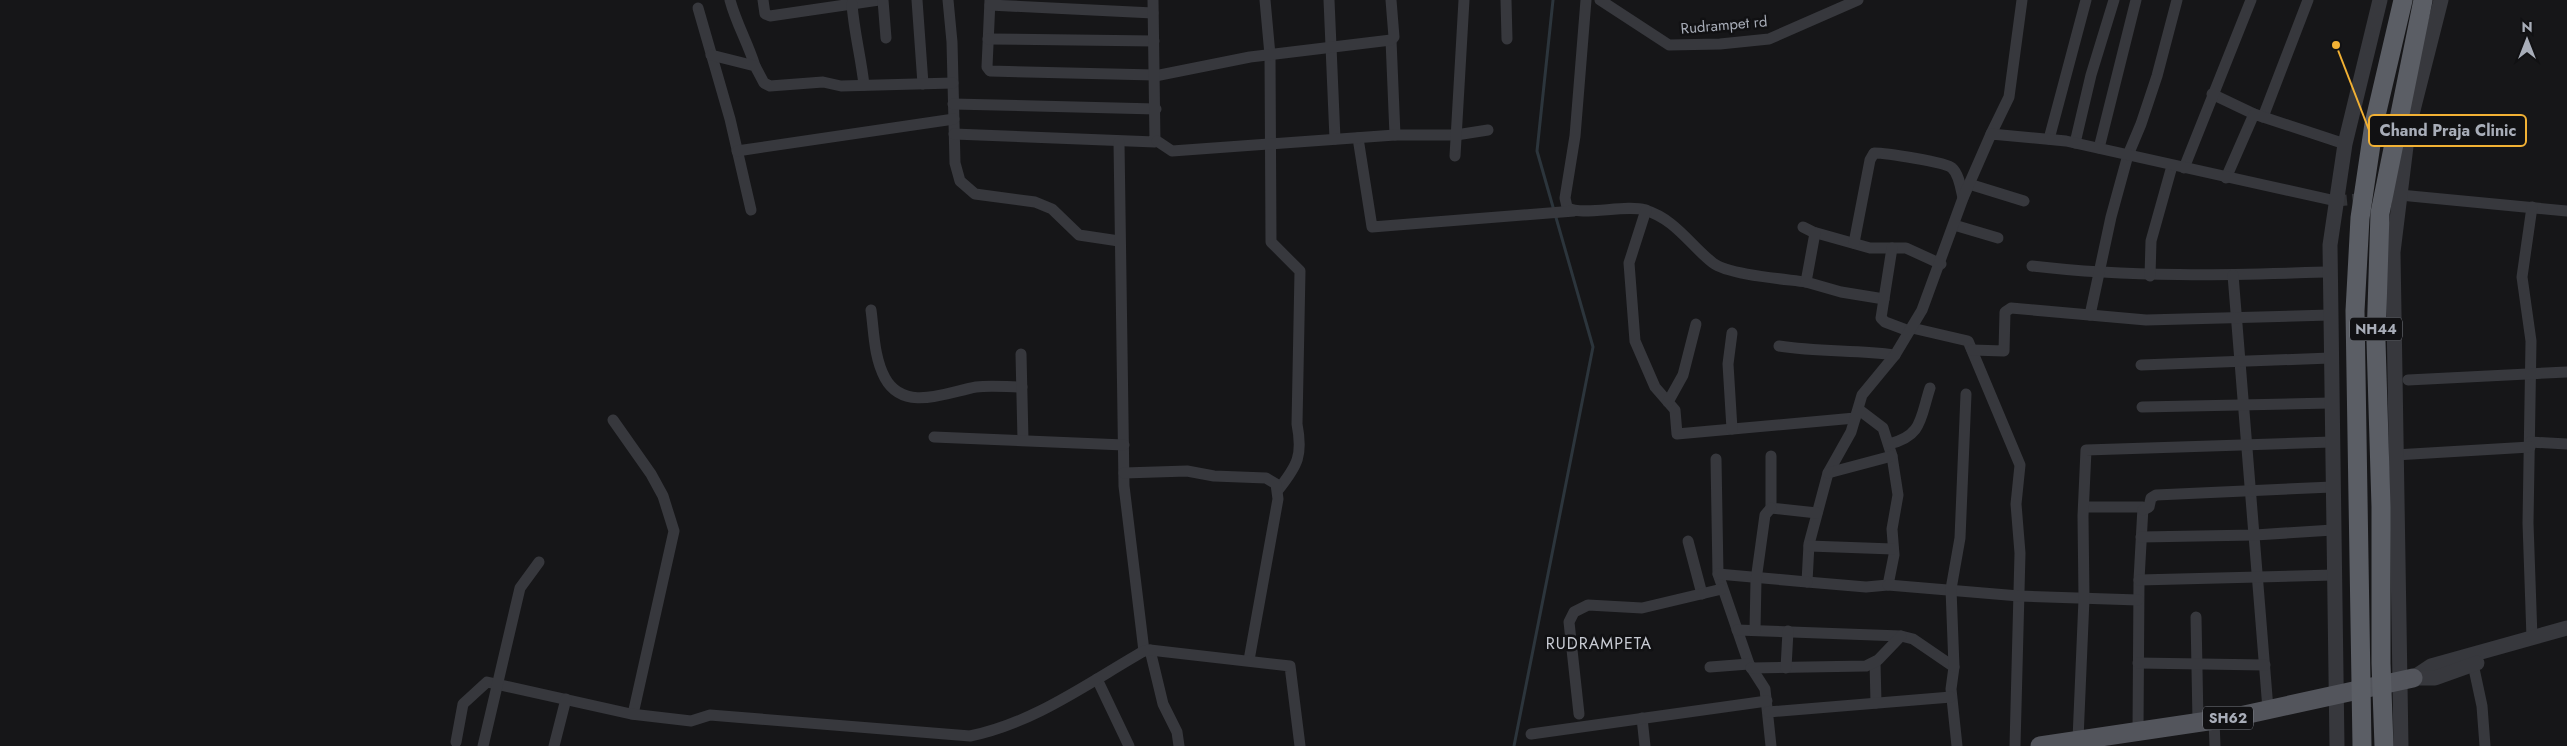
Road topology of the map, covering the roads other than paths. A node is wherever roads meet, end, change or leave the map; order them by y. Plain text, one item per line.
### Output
1 (730, 0) edge
2 (763, 0) edge
3 (797, 0) edge
4 (879, 0) edge
5 (883, 0) edge
6 (917, 0) edge
7 (948, 0) edge
8 (1152, 0) edge
9 (1265, 0) edge
10 (1329, 0) edge
11 (1391, 0) edge
12 (1464, 0) edge
13 (1506, 0) edge
14 (1586, 0) edge
15 (1600, 0) edge
16 (1858, 0) edge
17 (2022, 0) edge
18 (2086, 0) edge
19 (2114, 0) edge
20 (2136, 0) edge
21 (2177, 0) edge
22 (2250, 0) edge
23 (2308, 0) edge
24 (2380, 0) edge
25 (2403, 0) edge
26 (2424, 0) edge
27 (2441, 0) edge
28 (990, 3) edge
29 (852, 4) junction
30 (698, 8) dead end
31 (799, 12) junction
32 (1153, 13) junction
33 (886, 38) dead end
34 (988, 39) junction
35 (1507, 39) dead end
36 (1391, 40) junction
37 (1154, 41) junction
38 (1333, 47) junction
39 (711, 54) junction
40 (1270, 55) junction
41 (756, 66) junction
42 (1155, 76) junction
43 (953, 83) junction
44 (923, 84) junction
45 (864, 85) junction
46 (2212, 94) junction
47 (954, 104) junction
48 (1156, 109) junction
49 (2259, 116) junction
50 (954, 119) junction
51 (1488, 130) dead end
52 (954, 134) junction
53 (1456, 134) junction
54 (1991, 134) junction
55 (1396, 136) junction
56 (1358, 138) junction
57 (1335, 139) junction
58 (2049, 139) junction
59 (1156, 141) junction
60 (1119, 142) junction
61 (2075, 143) junction
62 (1270, 144) junction
63 (2345, 144) junction
64 (2099, 148) junction
65 (737, 152) junction
66 (2128, 155) junction
67 (1455, 156) dead end
68 (2178, 167) junction
69 (2226, 178) junction
70 (1969, 184) junction
71 (2400, 195) junction
72 (1963, 198) junction
73 (2024, 201) dead end
74 (2336, 202) junction
75 (2532, 207) junction
76 (750, 210) dead end
77 (1574, 210) junction
78 (1646, 210) junction
79 (2567, 211) edge
80 (1954, 225) junction
81 (1803, 227) dead end
82 (1815, 232) junction
83 (1998, 238) dead end
84 (1119, 241) junction
85 (1854, 244) junction
86 (1892, 248) junction
87 (1941, 264) junction
88 (2032, 266) dead end
89 (2330, 272) junction
90 (2098, 274) junction
91 (2233, 275) junction
92 (2150, 276) junction
93 (1806, 282) junction
94 (1884, 299) junction
95 (871, 310) dead end
96 (2090, 315) junction
97 (2330, 315) junction
98 (2238, 319) junction
99 (1696, 324) dead end
100 (1911, 330) junction
101 (1732, 333) dead end
102 (1779, 346) dead end
103 (1972, 350) junction
104 (1021, 354) dead end
105 (1895, 355) junction
106 (2330, 358) junction
107 (2241, 360) junction
108 (2141, 365) dead end
109 (2567, 372) edge
110 (2531, 375) junction
111 (2408, 380) dead end
112 (1022, 387) junction
113 (1930, 388) dead end
114 (1966, 394) dead end
115 (1668, 402) junction
116 (2330, 403) junction
117 (2244, 404) junction
118 (2142, 407) dead end
119 (1857, 413) junction
120 (613, 420) dead end
121 (1732, 429) junction
122 (934, 438) dead end
123 (1023, 440) junction
124 (2331, 442) junction
125 (1889, 444) junction
126 (2567, 444) edge
127 (1124, 445) junction
128 (2530, 445) junction
129 (2247, 446) junction
130 (2395, 455) junction
131 (1771, 456) dead end
132 (1892, 456) junction
133 (1716, 459) dead end
134 (1124, 473) junction
135 (1828, 473) junction
136 (2332, 487) junction
137 (1278, 490) junction
138 (2251, 490) junction
139 (2084, 507) junction
140 (1771, 508) junction
141 (2143, 510) junction
142 (1818, 513) junction
143 (2333, 530) junction
144 (2255, 535) junction
145 (2141, 537) junction
146 (1688, 541) dead end
147 (1809, 546) junction
148 (1893, 549) junction
149 (538, 562) dead end
150 (1718, 574) junction
151 (2334, 575) junction
152 (1756, 577) junction
153 (2259, 578) junction
154 (2139, 580) junction
155 (1807, 582) junction
156 (1888, 585) junction
157 (1722, 589) junction
158 (1951, 591) junction
159 (1702, 594) junction
160 (2019, 596) junction
161 (2084, 599) junction
162 (2138, 600) junction
163 (2196, 617) dead end
164 (2567, 628) edge
165 (1737, 630) junction
166 (1755, 630) junction
167 (1788, 630) junction
168 (1901, 636) junction
169 (2567, 637) edge
170 (2532, 638) junction
171 (1147, 650) junction
172 (1249, 660) junction
173 (1876, 662) junction
174 (2138, 663) junction
175 (2195, 664) junction
176 (2473, 664) junction
177 (2265, 665) junction
178 (1750, 666) junction
179 (1710, 667) dead end
180 (1954, 667) junction
181 (1786, 668) junction
182 (1097, 678) junction
183 (2406, 680) junction
184 (498, 683) junction
185 (2336, 695) junction
186 (1952, 697) junction
187 (566, 699) junction
188 (1876, 703) junction
189 (1768, 707) junction
190 (2268, 709) junction
191 (633, 714) junction
192 (1579, 714) dead end
193 (1642, 718) junction
194 (2206, 721) junction
195 (2138, 730) junction
196 (1530, 734) dead end
197 (2384, 738) edge
198 (2361, 739) edge
199 (926, 740) edge
200 (970, 741) edge
201 (2087, 741) edge
202 (455, 745) edge
203 (483, 746) edge
204 (554, 746) edge
205 (1129, 746) edge
206 (1179, 746) edge
207 (1300, 746) edge
208 (1645, 746) edge
209 (1771, 746) edge
210 (1957, 746) edge
211 (2015, 746) edge
212 (2040, 746) edge
213 (2215, 746) edge
214 (2337, 746) edge
215 (2400, 746) edge
216 (2485, 746) edge

1 - 41 street
2 - 31 street
3 - 31 street
4 - 29 street
5 - 33 street
6 - 44 street
7 - 43 street
8 - 32 street
9 - 40 street
10 - 38 street
11 - 36 street
12 - 53 street
13 - 35 street
14 - 77 street
15 - 16 street, Rudrampet rd
17 - 54 street
18 - 58 street
19 - 61 street
20 - 64 street
21 - 66 street
22 - 46 street
23 - 49 street
24 - 63 street
25 - 198 highway, NH44
26 - 197 highway, NH44
27 - 71 street
28 - 32 street
28 - 34 street
29 - 31 street
29 - 45 street
30 - 39 street
32 - 37 street
34 - 37 street
34 - 42 street
36 - 38 street
36 - 55 street
37 - 42 street
38 - 40 street
38 - 57 street
39 - 41 street
39 - 65 street
40 - 42 street
40 - 62 street
41 - 45 street
42 - 48 street
43 - 44 street
43 - 47 street
44 - 45 street
46 - 49 street
46 - 68 street
47 - 48 street
47 - 50 street
48 - 59 street
49 - 63 street
49 - 69 street
50 - 52 street
50 - 65 street
51 - 53 street
52 - 60 street
52 - 84 street
53 - 55 street
53 - 67 street
54 - 58 street
54 - 70 street
55 - 56 street
56 - 57 street
56 - 77 street
57 - 62 street
58 - 61 street
59 - 60 street
59 - 62 street
60 - 84 street
61 - 64 street
62 - 137 street
63 - 74 street
64 - 66 street
65 - 76 street
66 - 68 street
66 - 90 street
68 - 69 street
68 - 92 street
69 - 74 street
70 - 72 street
70 - 73 street
71 - 75 street
71 - 130 street
72 - 80 street
72 - 85 street
74 - 89 street
75 - 79 street
75 - 110 street
77 - 78 street
78 - 93 street
78 - 115 street
80 - 83 street
80 - 87 street
81 - 82 street
82 - 85 street
82 - 93 street
84 - 127 street
85 - 86 street
86 - 87 street
86 - 94 street
87 - 100 street
88 - 90 street
89 - 91 street
89 - 97 street
90 - 92 street
90 - 96 street
91 - 92 street
91 - 98 street
93 - 94 street
94 - 100 street
95 - 112 street
96 - 98 street
96 - 103 street
97 - 98 street
97 - 106 street
98 - 107 street
99 - 115 street
100 - 103 street
100 - 105 street
101 - 121 street
102 - 105 street
103 - 160 street
104 - 112 street
105 - 119 street
106 - 107 street
106 - 116 street
107 - 108 street
107 - 117 street
109 - 110 street
110 - 111 street
110 - 128 street
112 - 123 street
113 - 125 street
114 - 158 street
115 - 121 street
116 - 117 street
116 - 124 street
117 - 118 street
117 - 129 street
119 - 121 street
119 - 125 street
119 - 135 street
120 - 191 street
122 - 123 street
123 - 127 street
124 - 129 street
124 - 136 street
125 - 132 street
126 - 128 street
127 - 134 street
128 - 130 street
128 - 170 street
129 - 138 street
129 - 139 street
130 - 183 street
131 - 140 street
132 - 135 street
132 - 148 street
133 - 150 street
134 - 137 street
134 - 171 street
135 - 142 street
136 - 138 street
136 - 143 street
137 - 172 street
138 - 141 street
138 - 144 street
139 - 141 street
139 - 161 street
140 - 142 street
140 - 152 street
141 - 145 street
142 - 147 street
143 - 144 street
143 - 151 street
144 - 145 street
144 - 153 street
145 - 154 street
146 - 159 street
147 - 148 street
147 - 155 street
148 - 156 street
149 - 184 street
150 - 152 street
150 - 157 street
151 - 153 street
151 - 185 street
152 - 155 street
152 - 166 street
153 - 154 street
153 - 177 street
154 - 162 street
155 - 156 street
156 - 158 street
157 - 159 street
157 - 165 street
158 - 160 street
158 - 180 street
159 - 192 street
160 - 161 street
160 - 211 street
161 - 162 street
161 - 201 street
162 - 174 street
163 - 175 street
164 - 170 street
165 - 166 street
165 - 178 street
166 - 167 street
167 - 168 street
167 - 181 street
168 - 173 street
168 - 180 street
169 - 176 street
170 - 183 street
171 - 172 street
171 - 182 street
171 - 206 street
172 - 207 street
173 - 181 street
173 - 188 street
174 - 175 street
174 - 195 street
175 - 177 street
175 - 194 street
176 - 183 street
176 - 216 street
177 - 190 street
178 - 179 street
178 - 181 street
178 - 189 street
180 - 186 street
182 - 200 street
182 - 205 street
183 - 185 main road, SH62
183 - 215 street
184 - 187 street
184 - 202 street
184 - 203 street
185 - 190 main road, SH62
185 - 214 street
186 - 188 street
186 - 210 street
187 - 191 street
187 - 204 street
188 - 189 street
189 - 193 street
189 - 209 street
190 - 194 main road, SH62
191 - 199 street
193 - 196 street
193 - 208 street
194 - 195 main road, SH62
194 - 213 street
195 - 201 main road, SH62
199 - 200 street
201 - 212 main road, SH62

